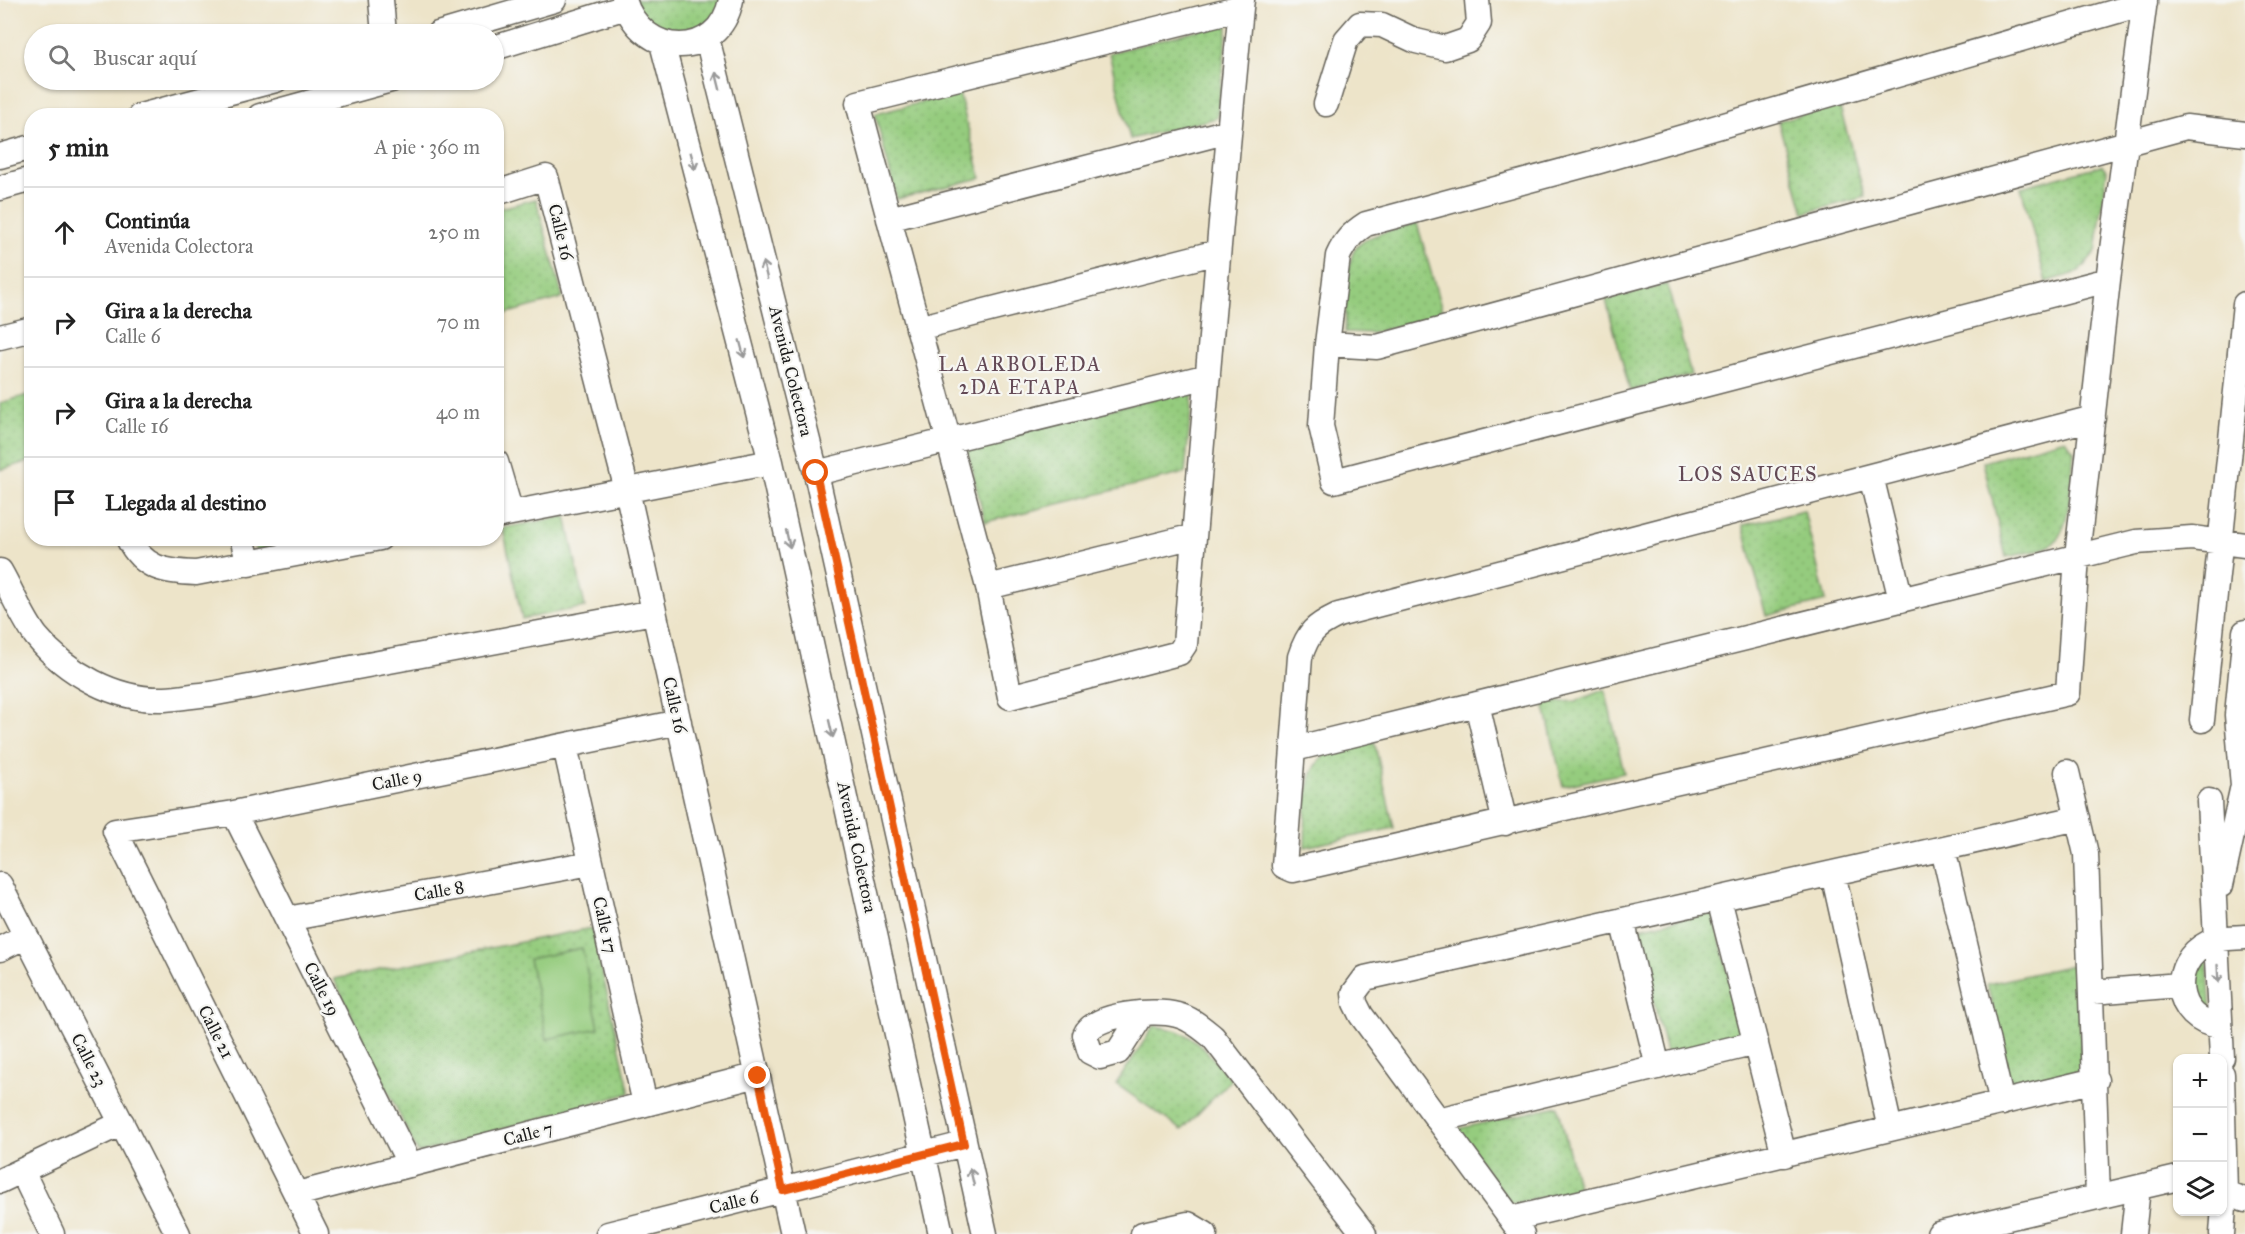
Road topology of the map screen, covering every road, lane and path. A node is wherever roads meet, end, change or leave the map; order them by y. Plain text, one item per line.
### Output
1 (381, 0) edge
2 (554, 0) edge
3 (731, 0) edge
4 (1477, 0) edge
5 (2145, 2) edge
6 (625, 4) edge
7 (1242, 4) edge
8 (383, 24) edge
9 (472, 24) edge
10 (706, 38) junction
11 (662, 43) junction
12 (504, 45) edge
13 (237, 90) edge
14 (355, 90) edge
15 (1326, 104) dead end
16 (168, 108) edge
17 (289, 108) edge
18 (1229, 131) junction
19 (2245, 134) edge
20 (2127, 142) junction
21 (24, 149) edge
22 (0, 156) edge
23 (24, 181) edge
24 (0, 188) edge
25 (504, 190) edge
26 (889, 219) junction
27 (1218, 252) junction
28 (2109, 280) junction
29 (2245, 304) edge
30 (918, 328) junction
31 (24, 331) edge
32 (0, 337) edge
33 (1327, 344) junction
34 (1208, 376) junction
35 (2093, 418) junction
36 (948, 441) junction
37 (771, 462) junction
38 (816, 473) junction
39 (1871, 476) junction
40 (627, 490) junction
41 (504, 514) edge
42 (1194, 536) junction
43 (2234, 543) edge
44 (132, 546) edge
45 (244, 546) edge
46 (340, 546) edge
47 (2077, 556) junction
48 (249, 564) junction
49 (0, 571) edge
50 (988, 587) junction
51 (1901, 600) junction
52 (654, 612) junction
53 (2245, 632) edge
54 (1477, 704) junction
55 (2202, 720) dead end
56 (679, 722) junction
57 (566, 746) junction
58 (1294, 749) junction
59 (2067, 772) dead end
60 (2243, 785) junction
61 (2209, 801) dead end
62 (2245, 810) edge
63 (234, 813) junction
64 (2078, 818) junction
65 (1505, 823) junction
66 (115, 831) joint
67 (1942, 849) junction
68 (591, 862) junction
69 (1833, 873) junction
70 (0, 885) edge
71 (1719, 899) junction
72 (2215, 916) junction
73 (287, 919) junction
74 (1622, 921) junction
75 (26, 936) junction
76 (2245, 937) edge
77 (2216, 940) junction
78 (0, 949) edge
79 (2180, 985) junction
80 (2092, 992) junction
81 (1143, 1013) dead end
82 (2220, 1026) junction
83 (1756, 1043) junction
84 (2222, 1054) edge
85 (1658, 1067) junction
86 (758, 1076) junction
87 (2096, 1080) junction
88 (2227, 1084) edge
89 (2234, 1102) edge
90 (2002, 1103) junction
91 (645, 1104) junction
92 (1438, 1120) junction
93 (122, 1123) junction
94 (1890, 1129) junction
95 (964, 1144) junction
96 (922, 1154) junction
97 (1784, 1155) junction
98 (2225, 1162) edge
99 (410, 1165) junction
100 (22, 1171) junction
101 (2227, 1175) edge
102 (2173, 1179) edge
103 (0, 1181) edge
104 (2138, 1188) junction
105 (783, 1190) junction
106 (297, 1194) junction
107 (2235, 1196) edge
108 (2098, 1197) junction
109 (1516, 1227) edge
110 (52, 1234) edge
111 (178, 1234) edge
112 (316, 1234) edge
113 (608, 1234) edge
114 (793, 1234) edge
115 (941, 1234) edge
116 (985, 1234) edge
117 (1143, 1234) edge
118 (1205, 1234) edge
119 (1364, 1234) edge
120 (1939, 1234) edge
121 (2133, 1234) edge
122 (2222, 1234) edge

1 - 8 street
2 - 9 street
3 - 10 street
4 - 15 street
5 - 20 street
5 - 33 street
6 - 11 street
6 - 12 street
7 - 18 street
7 - 26 street
10 - 11 street
38 -> 10 street, Avenida Colectora
11 -> 37 street, Avenida Colectora
13 - 16 street
14 - 17 street
18 - 26 street
18 - 27 street
19 - 20 street
20 - 28 street
20 - 33 street
21 - 22 street
23 - 24 street
25 - 40 street, Calle 16
26 - 30 street
27 - 30 street
27 - 34 street
28 - 33 street
28 - 35 street
29 - 43 street
30 - 36 street
31 - 32 street
34 - 36 street
34 - 42 street
35 - 39 street
35 - 47 street
36 - 38 street
36 - 50 street
37 - 40 street
37 -> 96 street, Avenida Colectora
38 - 95 street, Avenida Colectora
39 - 51 street
39 - 58 street
40 - 41 street
40 - 52 street, Calle 16
42 - 50 street
42 - 50 street
43 - 47 street
43 - 55 street
44 - 48 street
45 - 48 street
46 - 48 street
47 - 51 street
47 - 65 street
49 - 52 street
51 - 54 street
52 - 56 street, Calle 16
53 - 60 street
54 - 58 street
54 - 65 street
56 - 57 street, Calle 9
56 - 86 street, Calle 16
57 - 63 street, Calle 9
57 - 68 street, Calle 17
58 - 65 street
59 - 64 street
60 - 62 street
60 - 72 street
61 - 72 street
63 - 66 street, Calle 9
63 - 73 street, Calle 19
64 - 67 street
64 - 80 street
66 - 106 street, Calle 21
67 - 69 street
67 - 90 street
68 - 73 street, Calle 8
68 - 91 street, Calle 17
69 - 71 street
69 - 94 street
70 - 75 street, Calle 23
71 - 74 street
71 - 83 street
72 - 77 street
73 - 99 street, Calle 19
74 - 85 street
74 - 92 street
75 - 78 street
75 - 93 street, Calle 23
76 - 77 street
77 - 79 street
77 -> 82 street
79 - 80 street
79 - 82 street
80 - 87 street
81 - 119 street
82 - 84 street
83 - 85 street
83 - 97 street
85 - 92 street
86 - 91 street, Calle 7
86 - 105 street, Calle 16
87 - 90 street
87 - 108 street
88 - 89 street
89 - 98 street
90 - 94 street
91 - 99 street, Calle 7
92 - 109 street
93 - 100 street
93 - 111 street, Calle 23
94 - 97 street
95 - 96 street, Calle 6
116 -> 95 street, Avenida Colectora
96 - 105 street, Calle 6
96 - 115 street, Avenida Colectora
97 - 109 street
99 - 106 street, Calle 7
100 - 103 street
100 - 110 street
101 - 107 street
102 - 104 street
104 - 108 street
104 - 121 street
105 - 113 street, Calle 6
105 - 114 street, Calle 16
106 - 112 street, Calle 21
107 - 122 street
108 - 120 street
117 - 118 street

